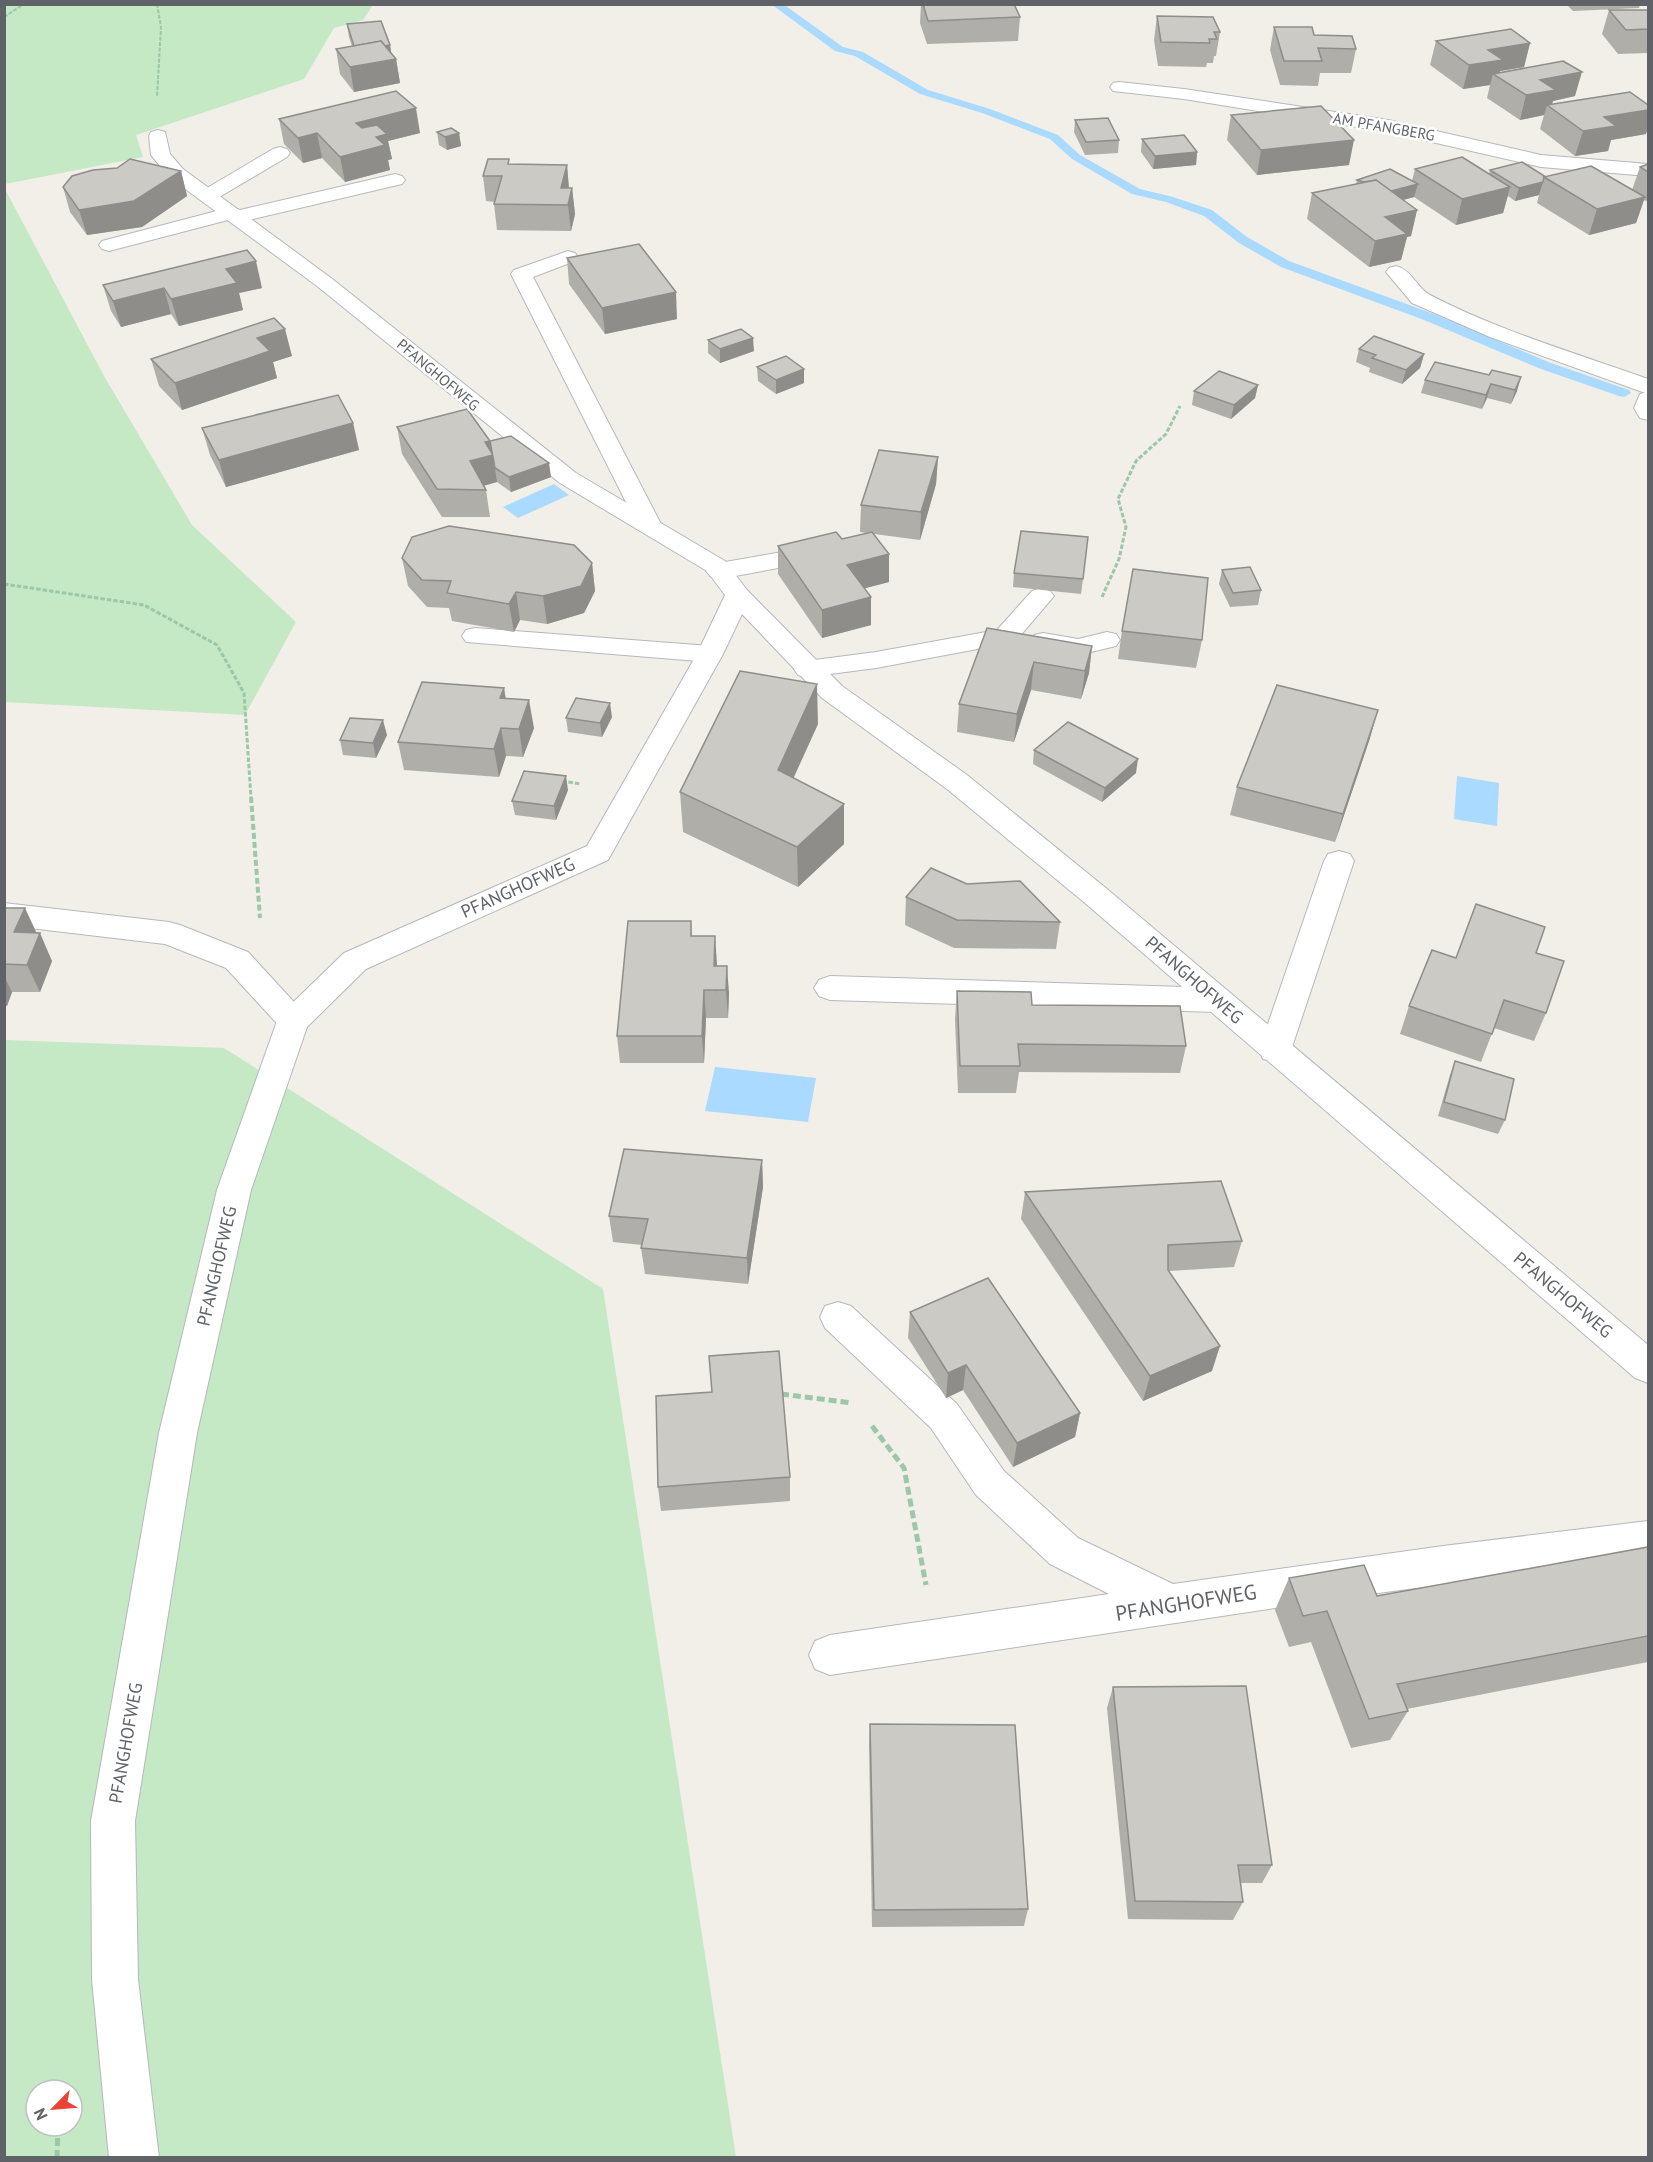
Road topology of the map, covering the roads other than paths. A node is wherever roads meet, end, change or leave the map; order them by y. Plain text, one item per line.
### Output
1 (1119, 87) dead end
2 (158, 136) road end
3 (280, 153) edge
4 (1648, 170) edge
5 (395, 180) dead end
6 (209, 195) junction
7 (234, 215) junction
8 (109, 245) dead end
9 (568, 257) edge
10 (1396, 272) dead end
11 (1648, 387) edge
12 (1648, 399) edge
13 (1648, 412) edge
14 (650, 526) junction
15 (841, 549) edge
16 (728, 583) junction
17 (1041, 596) dead end
18 (475, 636) dead end
19 (1006, 636) junction
20 (1107, 640) dead end
21 (710, 654) junction
22 (807, 669) junction
23 (1339, 861) dead end
24 (4, 914) edge
25 (830, 988) dead end
26 (1217, 1000) junction
27 (293, 1021) junction
28 (1275, 1050) junction
29 (838, 1317) dead end
30 (1648, 1367) edge
31 (1648, 1539) edge
32 (1173, 1605) junction
33 (830, 1655) dead end
34 (134, 2157) edge

1 - 4 street, AM PFANGBERG
2 - 6 street, PFANGHOFWEG
3 - 6 street
5 - 7 street
6 - 7 street, PFANGHOFWEG
7 - 8 street
7 - 14 street, PFANGHOFWEG
9 - 14 street
10 - 11 street
12 - 13 street
14 - 16 street, PFANGHOFWEG
15 - 16 street
16 - 21 street, PFANGHOFWEG
16 - 22 street, PFANGHOFWEG
17 - 19 street
18 - 21 street
19 - 20 street
19 - 22 street
21 - 27 street, PFANGHOFWEG
22 - 26 street, PFANGHOFWEG
23 - 28 street
24 - 27 street
25 - 26 street
26 - 28 street, PFANGHOFWEG
27 - 34 street, PFANGHOFWEG
28 - 30 street, PFANGHOFWEG
29 - 32 street
31 - 32 street, PFANGHOFWEG
32 - 33 street, PFANGHOFWEG

